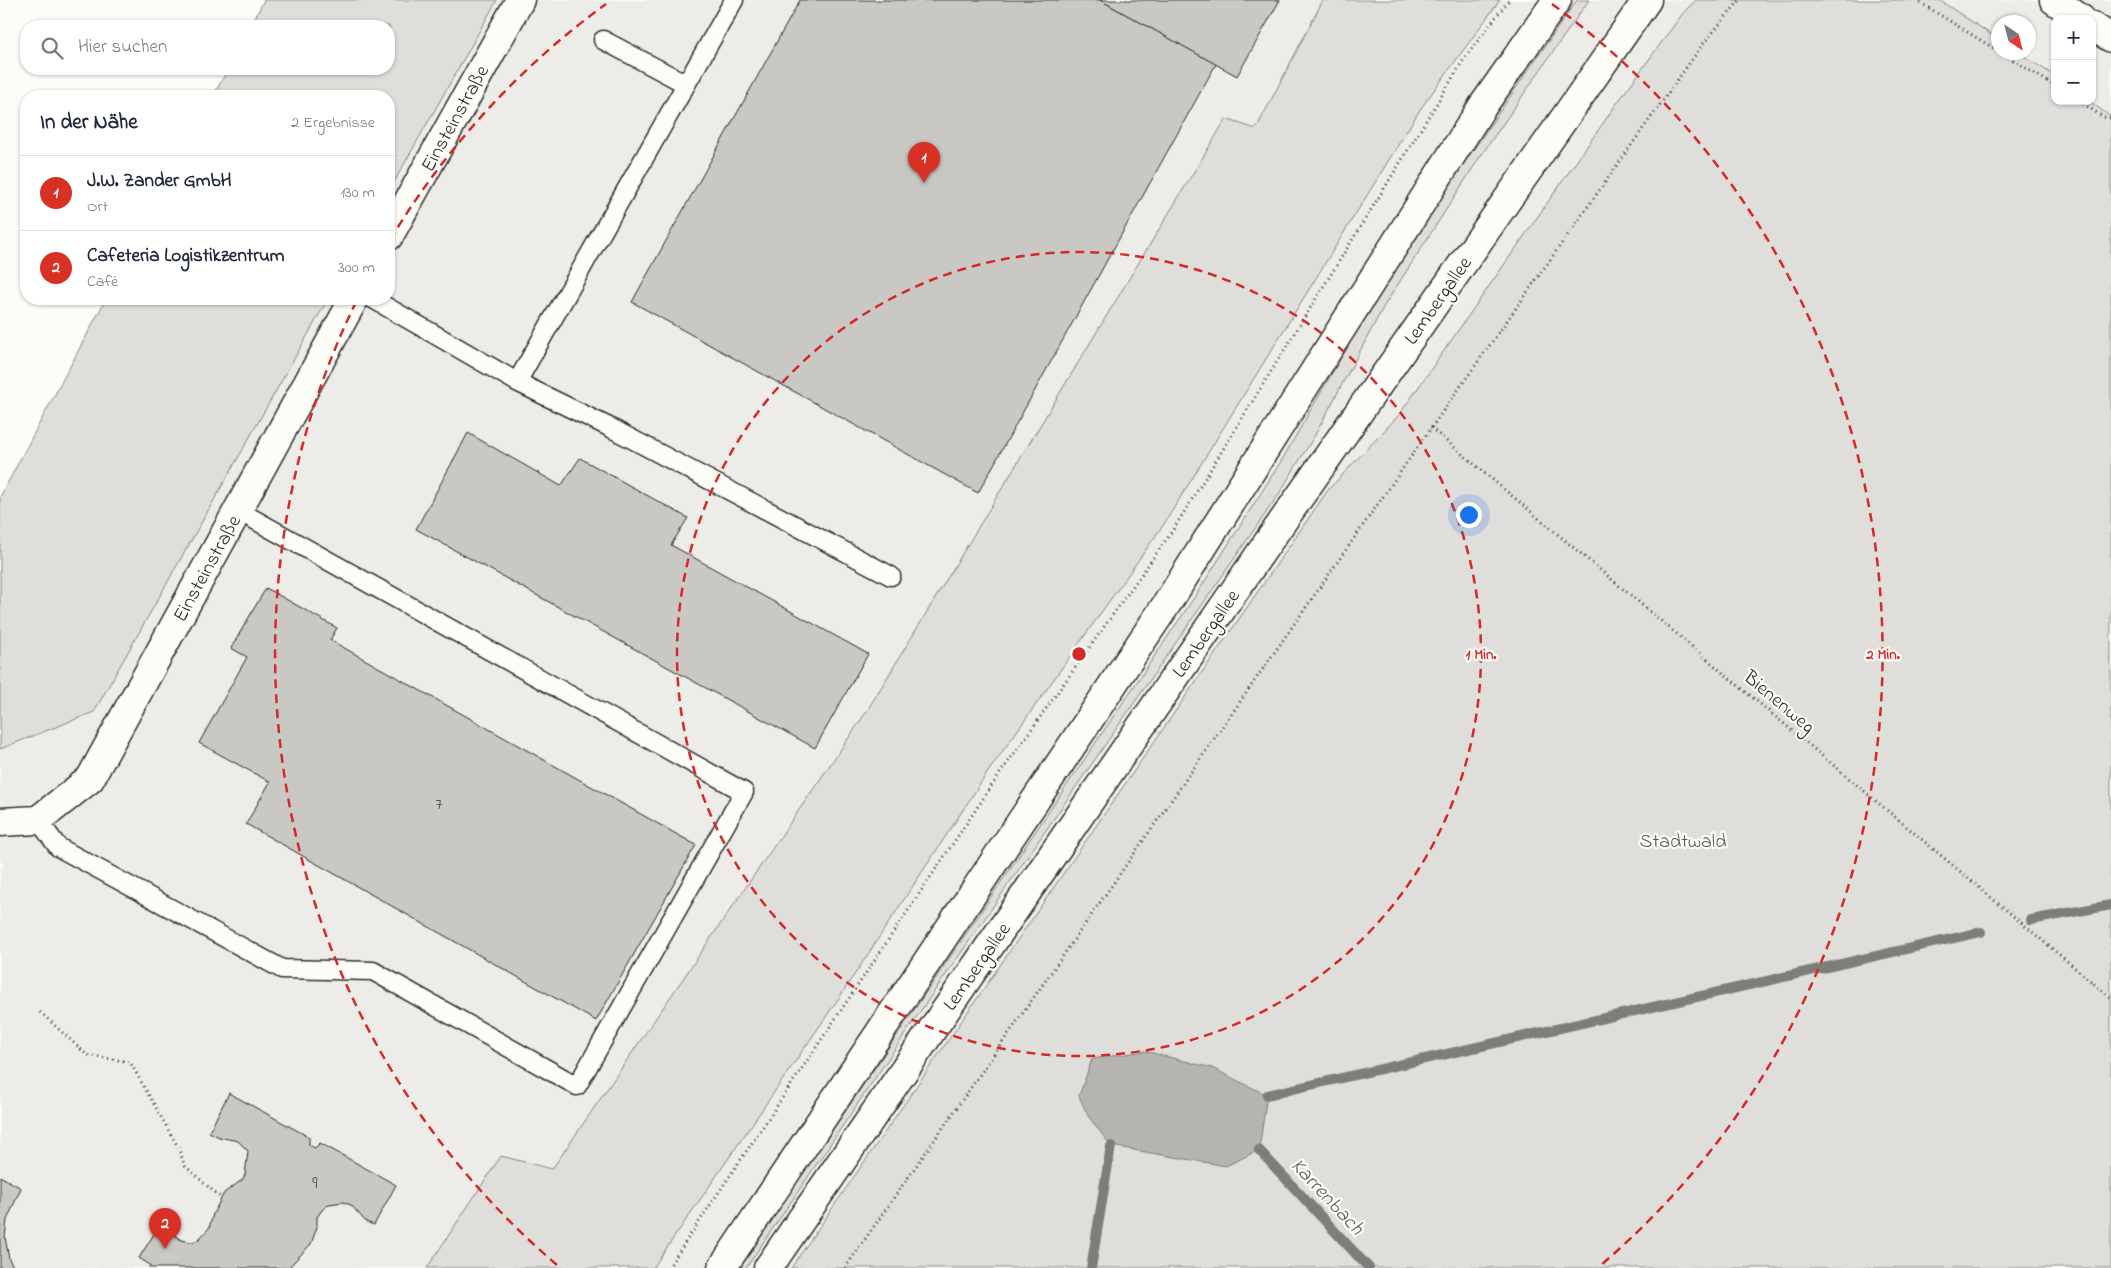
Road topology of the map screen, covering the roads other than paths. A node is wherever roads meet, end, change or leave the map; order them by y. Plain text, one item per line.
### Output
1 (520, 0) edge
2 (734, 0) edge
3 (1556, 0) edge
4 (1647, 0) edge
5 (2054, 0) edge
6 (2075, 15) edge
7 (2096, 29) edge
8 (2111, 38) edge
9 (603, 40) dead end
10 (686, 84) junction
11 (395, 225) edge
12 (351, 305) edge
13 (383, 305) edge
14 (517, 382) junction
15 (237, 510) junction
16 (891, 576) dead end
17 (38, 820) junction
18 (0, 822) edge
19 (722, 1268) edge
20 (768, 1268) edge

1 - 11 main road, Einsteinstraße
2 - 10 lane
3 - 19 main road
4 - 20 main road, Lembergallee
5 - 6 main road
7 - 8 main road
9 - 10 lane
10 - 14 lane
12 - 15 main road, Einsteinstraße
13 - 14 lane
14 - 16 lane
15 - 17 main road, Einsteinstraße
15 - 17 lane
17 - 18 main road

